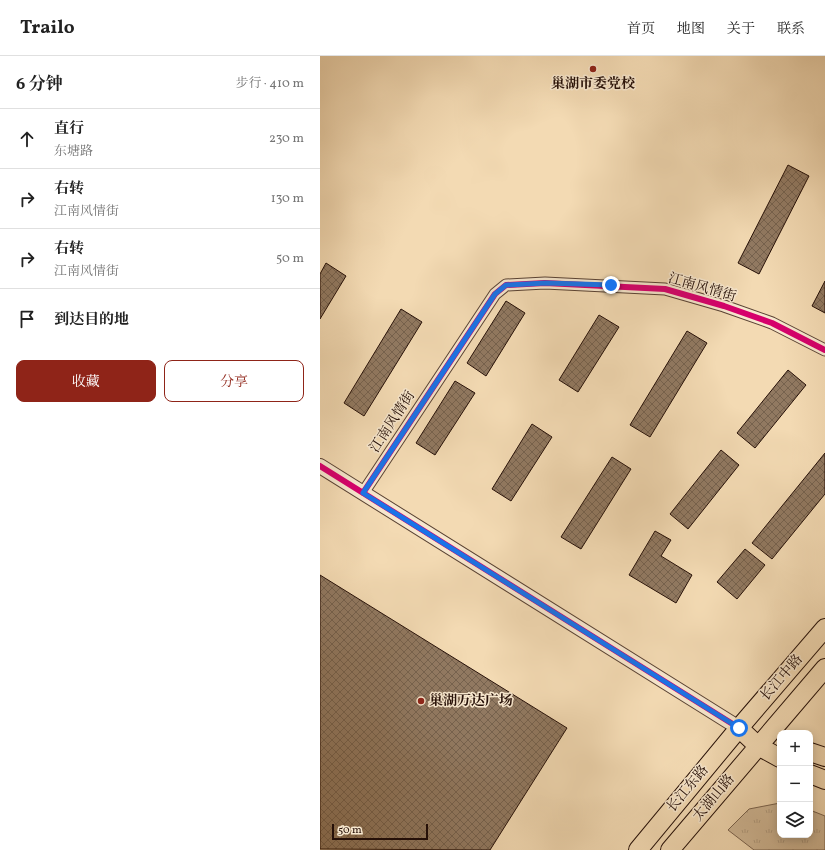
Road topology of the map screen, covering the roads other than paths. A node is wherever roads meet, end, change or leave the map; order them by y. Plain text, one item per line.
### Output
1 (825, 350) edge
2 (320, 466) edge
3 (363, 493) junction
4 (825, 628) edge
5 (825, 668) edge
6 (739, 728) junction
7 (777, 741) edge
8 (758, 746) junction
9 (813, 753) edge
10 (777, 756) edge
11 (825, 757) edge
12 (813, 775) edge
13 (825, 780) edge
14 (638, 850) edge
15 (670, 850) edge

1 - 3 street, 江南风情街
2 - 3 street
3 - 6 street
4 - 6 main road, 长江中路
5 - 8 main road, 长江中路
6 - 7 main road
6 - 8 main road
6 - 14 main road, 长江东路
8 - 10 main road
8 - 15 main road, 太湖山路
9 - 11 main road
12 - 13 main road

